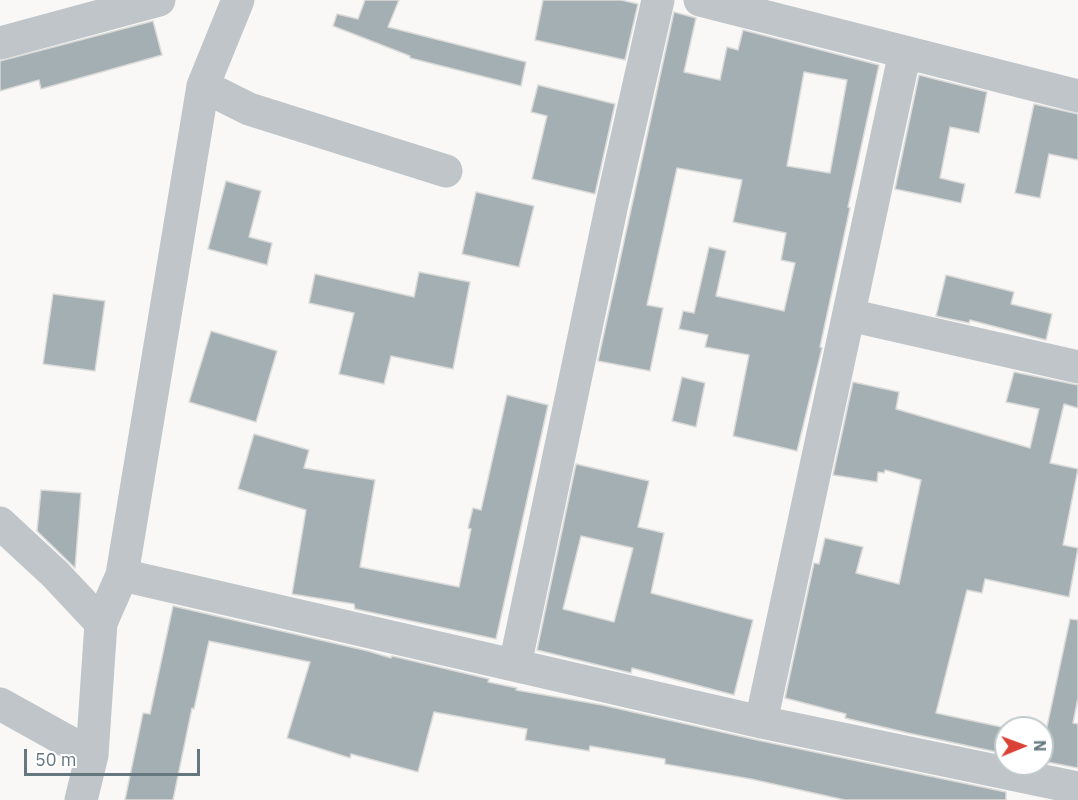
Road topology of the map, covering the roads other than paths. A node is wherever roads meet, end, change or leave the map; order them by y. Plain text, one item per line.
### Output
1 (159, 0) edge
2 (238, 0) edge
3 (658, 0) edge
4 (700, 0) edge
5 (0, 43) edge
6 (905, 52) junction
7 (203, 86) junction
8 (1078, 96) edge
9 (446, 171) dead end
10 (849, 315) junction
11 (1078, 367) edge
12 (0, 523) edge
13 (122, 574) junction
14 (101, 623) junction
15 (515, 665) junction
16 (0, 704) edge
17 (761, 722) junction
18 (92, 755) junction
19 (1078, 788) edge
20 (81, 800) edge

1 - 5 street
2 - 7 street
3 - 15 street
4 - 6 street
6 - 8 street
6 - 10 street
7 - 9 street
7 - 13 street
10 - 11 street
10 - 17 street
12 - 14 street
13 - 14 street
13 - 15 street
14 - 18 street
15 - 17 street
16 - 18 street
17 - 19 street
18 - 20 street

